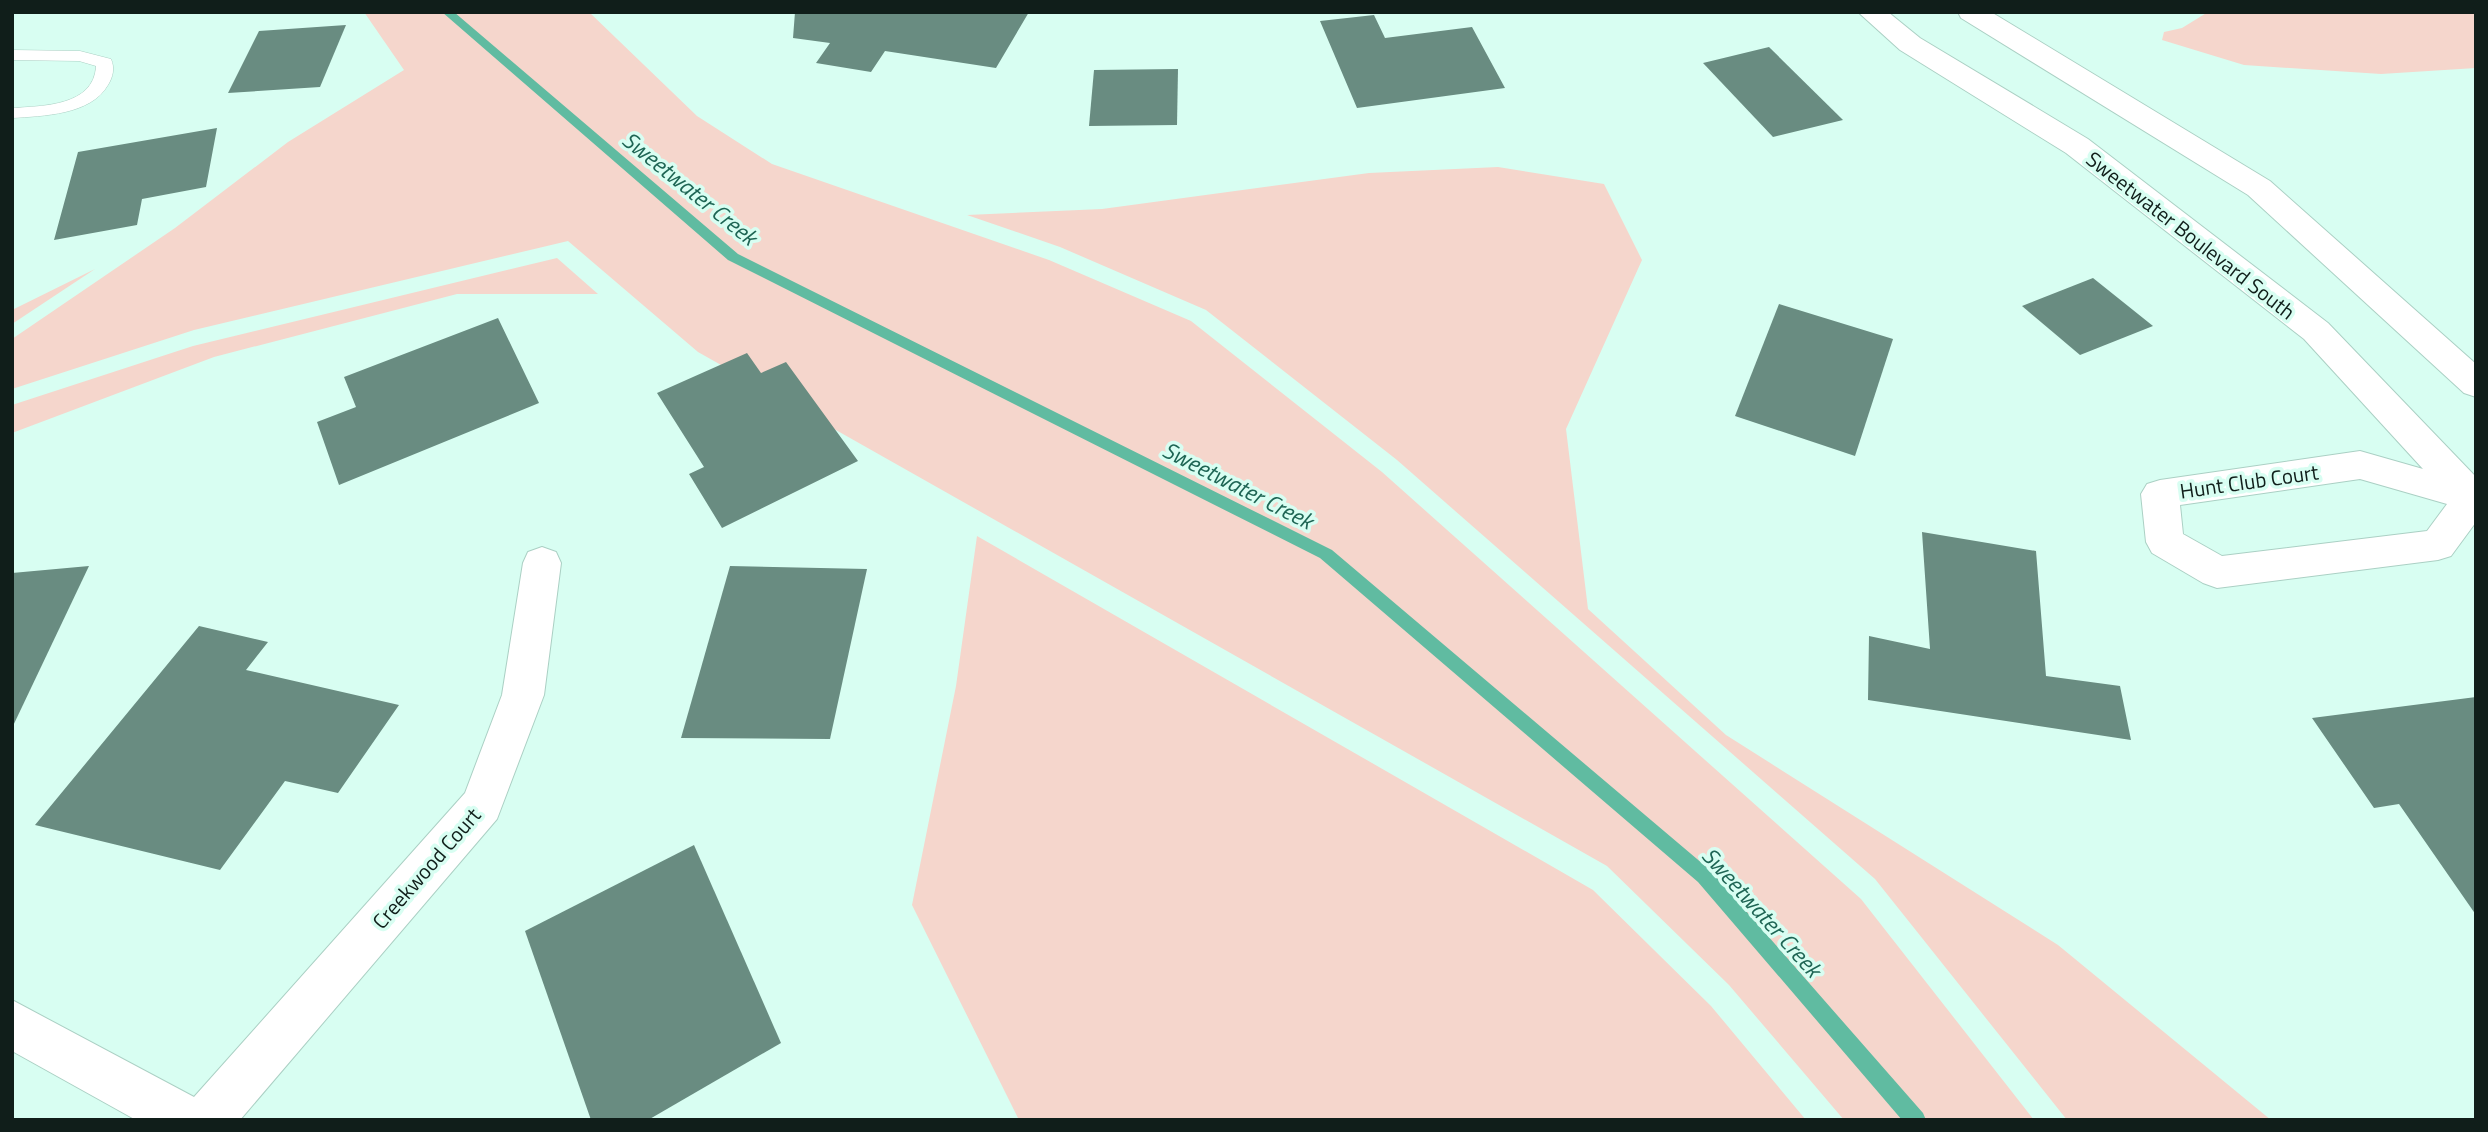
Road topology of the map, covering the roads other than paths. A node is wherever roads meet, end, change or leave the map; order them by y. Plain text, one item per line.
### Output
1 (1871, 12) edge
2 (1971, 12) edge
3 (12, 55) edge
4 (12, 113) edge
5 (2476, 384) edge
6 (2475, 498) edge
7 (542, 563) dead end
8 (12, 1024) edge
9 (186, 1120) edge
10 (207, 1120) edge

1 - 6 street, Sweetwater Boulevard South
2 - 5 street
3 - 4 lane
6 - 6 street, Hunt Club Court
7 - 10 street, Creekwood Court
8 - 9 street

